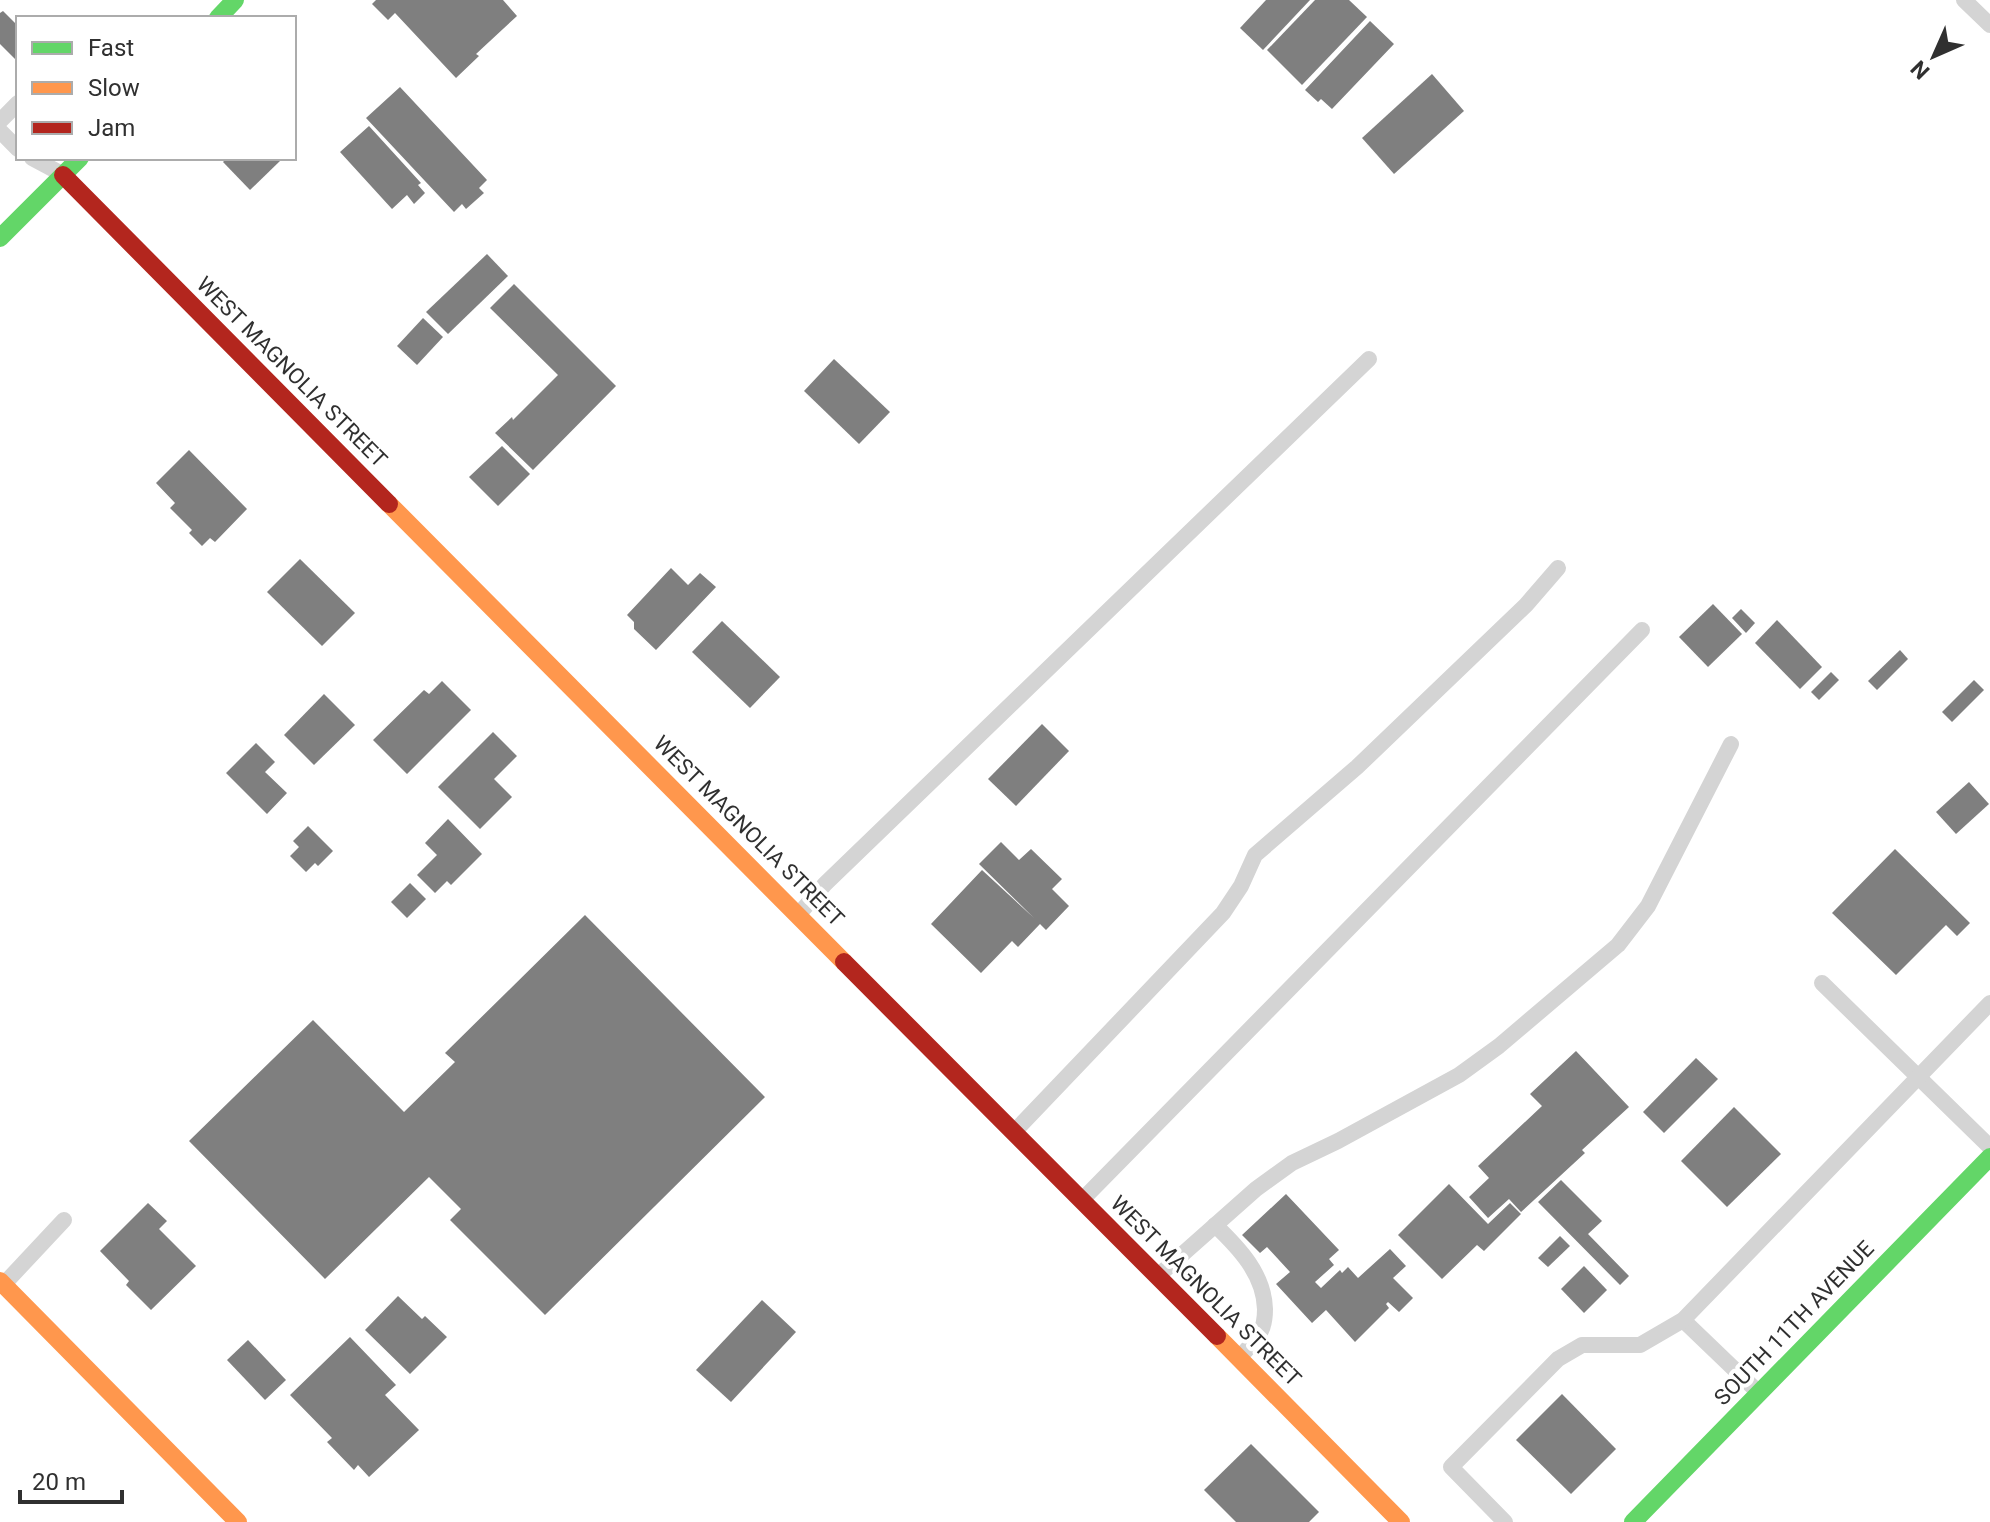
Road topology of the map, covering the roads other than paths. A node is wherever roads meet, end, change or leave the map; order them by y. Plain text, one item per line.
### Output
1 (235, 0) edge
2 (1964, 0) edge
3 (220, 16) edge
4 (1990, 25) edge
5 (16, 105) edge
6 (0, 121) edge
7 (0, 131) edge
8 (16, 147) edge
9 (36, 160) edge
10 (78, 160) edge
11 (63, 175) junction
12 (0, 238) edge
13 (1369, 359) dead end
14 (1558, 568) dead end
15 (1642, 630) dead end
16 (1731, 744) dead end
17 (798, 915) junction
18 (1822, 983) dead end
19 (1990, 1003) edge
20 (1917, 1077) junction
21 (1014, 1132) junction
22 (1990, 1147) edge
23 (1990, 1157) edge
24 (1082, 1201) junction
25 (64, 1220) dead end
26 (1215, 1225) junction
27 (1158, 1277) junction
28 (2, 1283) edge
29 (1683, 1320) junction
30 (1239, 1359) junction
31 (1759, 1393) junction
32 (238, 1522) edge
33 (1401, 1522) edge
34 (1505, 1522) edge
35 (1633, 1522) edge

1 - 3 street
2 - 4 lane
5 - 6 lane
7 - 8 lane
9 - 11 lane
10 - 11 street
11 - 12 street
11 - 17 street, WEST MAGNOLIA STREET
13 - 17 lane
14 - 21 lane
15 - 24 lane
16 - 26 lane
17 - 21 street, WEST MAGNOLIA STREET
18 - 20 lane
19 - 20 lane
20 - 22 lane
20 - 29 lane
21 - 24 street, WEST MAGNOLIA STREET
23 - 31 street, SOUTH 11TH AVENUE
24 - 27 street, WEST MAGNOLIA STREET
25 - 28 lane
26 - 27 lane
26 - 30 lane
27 - 30 street, WEST MAGNOLIA STREET
28 - 32 street
29 - 31 lane
29 - 34 lane
30 - 33 street, WEST MAGNOLIA STREET
31 - 35 street, SOUTH 11TH AVENUE

